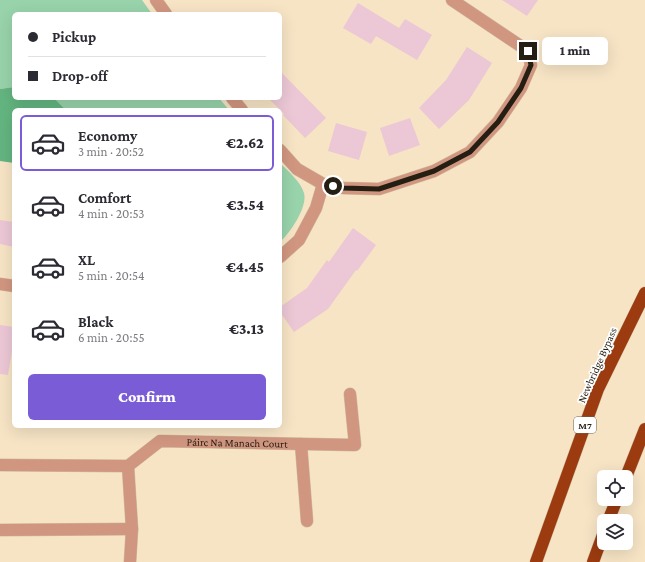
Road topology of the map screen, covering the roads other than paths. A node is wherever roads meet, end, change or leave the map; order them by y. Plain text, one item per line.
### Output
1 (156, 0) edge
2 (452, 0) edge
3 (165, 12) edge
4 (234, 100) edge
5 (240, 108) edge
6 (282, 152) edge
7 (323, 184) junction
8 (282, 256) edge
9 (0, 284) edge
10 (12, 286) edge
11 (645, 293) edge
12 (350, 394) dead end
13 (645, 429) edge
14 (301, 444) junction
15 (0, 465) edge
16 (128, 466) junction
17 (629, 470) edge
18 (307, 521) dead end
19 (132, 529) junction
20 (0, 530) edge
21 (597, 550) edge
22 (130, 562) edge
23 (536, 562) edge
24 (593, 562) edge

1 - 3 street
2 - 7 street
4 - 5 street
6 - 7 street
7 - 8 street
9 - 10 street
11 - 23 highway, Newbridge Bypass / M7
12 - 14 street, Páirc Na Manach Court
13 - 17 highway
14 - 16 street, Páirc Na Manach Court
14 - 18 street
15 - 16 street
16 - 19 street
19 - 20 street
19 - 22 street
21 - 24 highway

